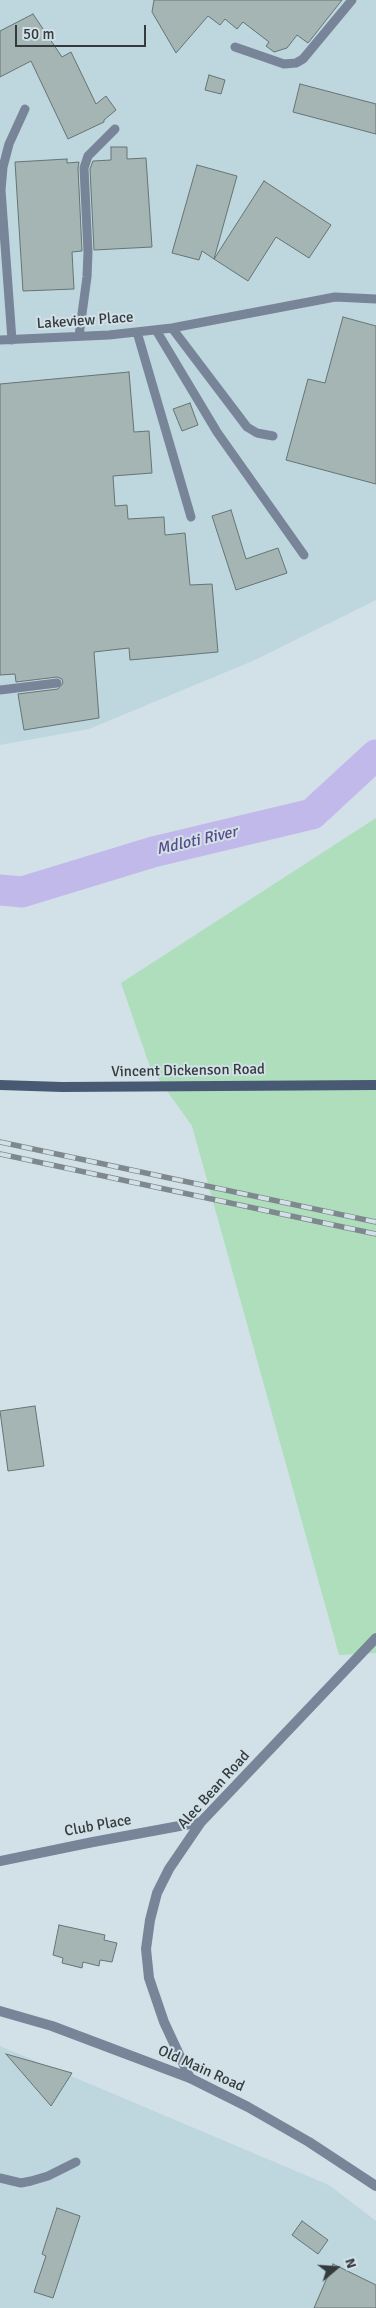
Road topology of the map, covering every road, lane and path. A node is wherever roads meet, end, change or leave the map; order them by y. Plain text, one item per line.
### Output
1 (352, 0) edge
2 (235, 46) dead end
3 (25, 109) dead end
4 (115, 129) dead end
5 (376, 299) edge
6 (172, 328) junction
7 (156, 330) junction
8 (136, 332) junction
9 (79, 336) junction
10 (0, 340) edge
11 (12, 340) junction
12 (273, 436) dead end
13 (191, 517) dead end
14 (304, 555) dead end
15 (57, 683) dead end
16 (0, 690) edge
17 (0, 1084) edge
18 (376, 1085) edge
19 (376, 1638) edge
20 (201, 1822) junction
21 (0, 1861) edge
22 (0, 2011) edge
23 (190, 2078) junction
24 (76, 2162) dead end
25 (0, 2178) edge
26 (376, 2186) edge

1 - 2 lane
3 - 11 lane
4 - 9 lane
5 - 6 lane, Lakeview Place
6 - 7 lane, Lakeview Place
6 - 12 lane
7 - 8 lane, Lakeview Place
7 - 14 lane
8 - 9 lane, Lakeview Place
8 - 13 lane
9 - 11 lane, Lakeview Place
10 - 11 lane, Lakeview Place
15 - 16 lane
17 - 18 main road, Vincent Dickenson Road
19 - 20 street, Alec Bean Road
20 - 21 street, Club Place
20 - 23 street, Alec Bean Road
22 - 23 street, Old Main Road
23 - 26 street, Old Main Road
24 - 25 lane

